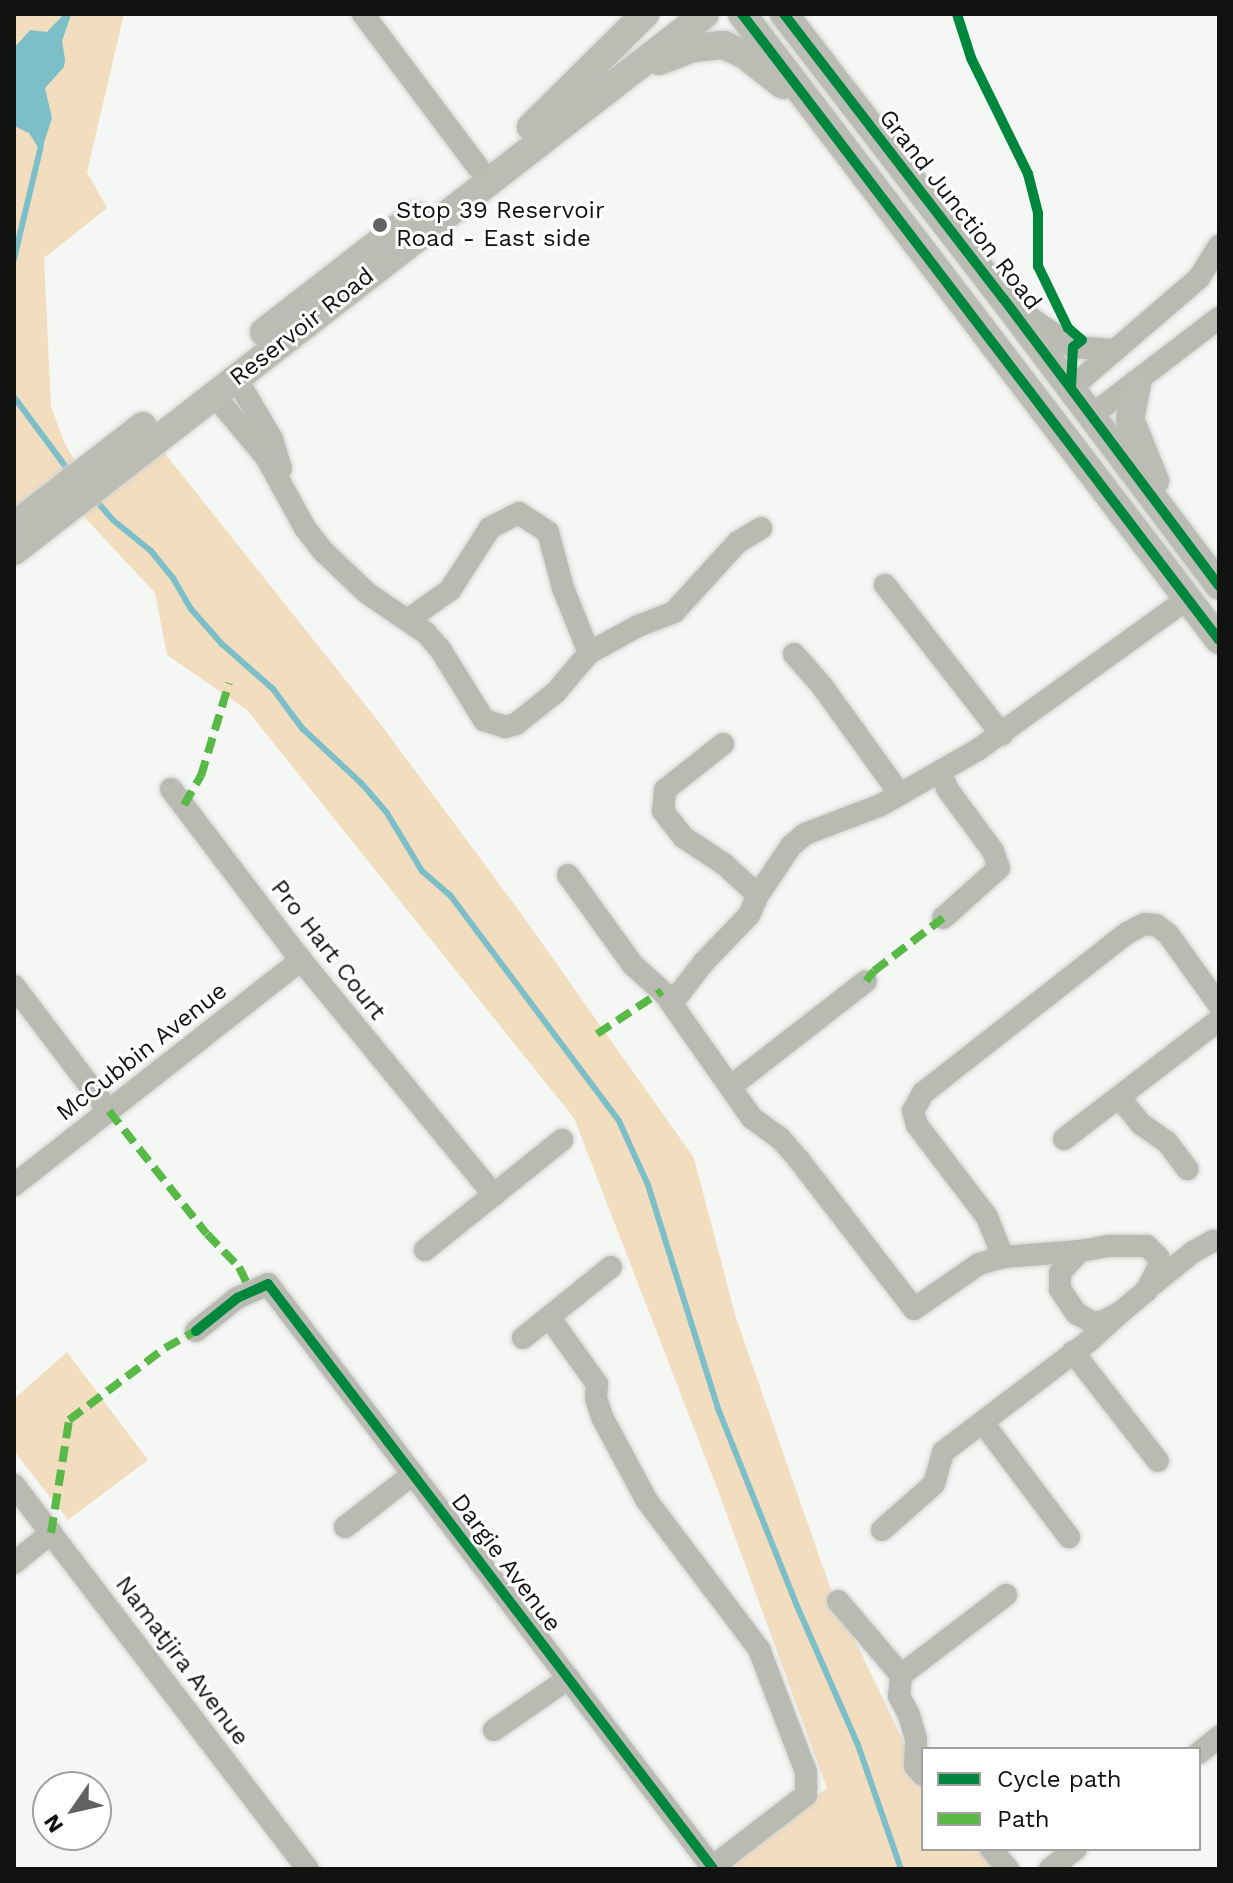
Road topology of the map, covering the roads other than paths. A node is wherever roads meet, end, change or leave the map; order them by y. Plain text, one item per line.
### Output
1 (363, 14) edge
2 (645, 14) edge
3 (676, 14) edge
4 (705, 14) edge
5 (742, 14) edge
6 (784, 14) edge
7 (626, 76) junction
8 (823, 119) junction
9 (531, 127) junction
10 (484, 175) junction
11 (1219, 246) edge
12 (1003, 298) junction
13 (1219, 318) edge
14 (1114, 350) junction
15 (1137, 384) junction
16 (225, 387) junction
17 (1071, 388) junction
18 (1043, 410) junction
19 (1092, 415) junction
20 (1063, 437) junction
21 (110, 464) junction
22 (67, 498) junction
23 (14, 526) edge
24 (761, 528) dead end
25 (1180, 534) junction
26 (14, 551) edge
27 (885, 585) dead end
28 (1219, 586) edge
29 (1183, 594) junction
30 (409, 619) junction
31 (1219, 640) edge
32 (589, 653) junction
33 (794, 654) dead end
34 (1002, 735) junction
35 (723, 744) dead end
36 (941, 773) junction
37 (171, 789) dead end
38 (900, 794) junction
39 (568, 875) dead end
40 (758, 895) junction
41 (943, 918) dead end
42 (301, 960) junction
43 (866, 981) dead end
44 (14, 986) edge
45 (672, 1003) junction
46 (1219, 1005) edge
47 (1219, 1020) edge
48 (730, 1087) junction
49 (1119, 1097) junction
50 (109, 1111) junction
51 (1064, 1139) dead end
52 (562, 1140) dead end
53 (1187, 1169) dead end
54 (14, 1185) edge
55 (494, 1195) junction
56 (1216, 1240) edge
57 (1147, 1246) junction
58 (425, 1250) dead end
59 (1080, 1251) junction
60 (1012, 1257) junction
61 (611, 1267) dead end
62 (1060, 1289) junction
63 (1146, 1291) junction
64 (1121, 1312) junction
65 (1076, 1313) junction
66 (549, 1317) junction
67 (196, 1331) dead end
68 (523, 1338) dead end
69 (1073, 1352) junction
70 (983, 1423) junction
71 (1158, 1461) dead end
72 (413, 1474) junction
73 (14, 1485) edge
74 (345, 1527) dead end
75 (882, 1530) dead end
76 (51, 1533) junction
77 (1069, 1537) dead end
78 (14, 1563) edge
79 (1006, 1595) dead end
80 (838, 1601) dead end
81 (901, 1675) junction
82 (569, 1678) junction
83 (494, 1730) dead end
84 (1219, 1737) edge
85 (1201, 1751) edge
86 (919, 1770) edge
87 (993, 1851) edge
88 (1073, 1851) edge
89 (711, 1868) edge
90 (308, 1869) edge
91 (1008, 1869) edge
92 (1050, 1869) edge

1 - 10 street
2 - 9 main road
3 - 9 main road, Reservoir Road
4 - 7 main road, Reservoir Road
5 - 8 main road
6 - 12 main road, Grand Junction Road
7 - 8 main road
7 - 10 main road, Reservoir Road
8 - 18 main road
9 - 10 main road, Reservoir Road
10 - 16 main road, Reservoir Road
10 - 21 main road, Reservoir Road
11 - 14 street
12 - 14 street
12 - 17 main road, Grand Junction Road
13 - 15 street
14 - 17 street
15 - 19 street
15 - 25 main road
16 - 21 main road, Reservoir Road
16 - 30 street
17 - 18 main road
17 - 19 main road, Grand Junction Road
18 - 20 main road
19 - 20 main road
19 - 25 main road, Grand Junction Road
20 - 29 main road
21 - 22 main road, Reservoir Road
22 - 23 main road, Reservoir Road
22 - 26 main road, Reservoir Road
24 - 32 street
25 - 28 main road, Grand Junction Road
27 - 34 street
29 - 31 main road
29 - 34 street
30 - 32 street
30 - 32 street
33 - 38 street
34 - 36 street
35 - 40 street
36 - 38 street
36 - 41 street
37 - 42 street, Pro Hart Court
38 - 40 street
39 - 45 street
40 - 45 street
42 - 50 street, McCubbin Avenue
42 - 55 street, Pro Hart Court
43 - 48 street
44 - 50 street
45 - 48 street
46 - 60 street
47 - 49 street
48 - 60 street
49 - 51 street
49 - 53 street
50 - 54 street, McCubbin Avenue
52 - 55 street
55 - 58 street
56 - 57 street
56 - 63 street
57 - 59 street
57 - 63 street
59 - 60 street
59 - 62 street
60 - 62 street
61 - 66 street
62 - 65 street
63 - 64 street
64 - 65 street
64 - 69 street
65 - 69 street
66 - 68 street
66 - 89 street
67 - 72 street, Dargie Avenue
69 - 70 street
69 - 71 street
70 - 75 street
70 - 77 street
72 - 74 street
72 - 82 street, Dargie Avenue
73 - 76 street, Namatjira Avenue
76 - 78 street
76 - 90 street, Namatjira Avenue
79 - 81 street
80 - 81 street
81 - 86 street
82 - 83 street
82 - 89 street, Dargie Avenue
84 - 85 street
87 - 91 street
88 - 92 street

